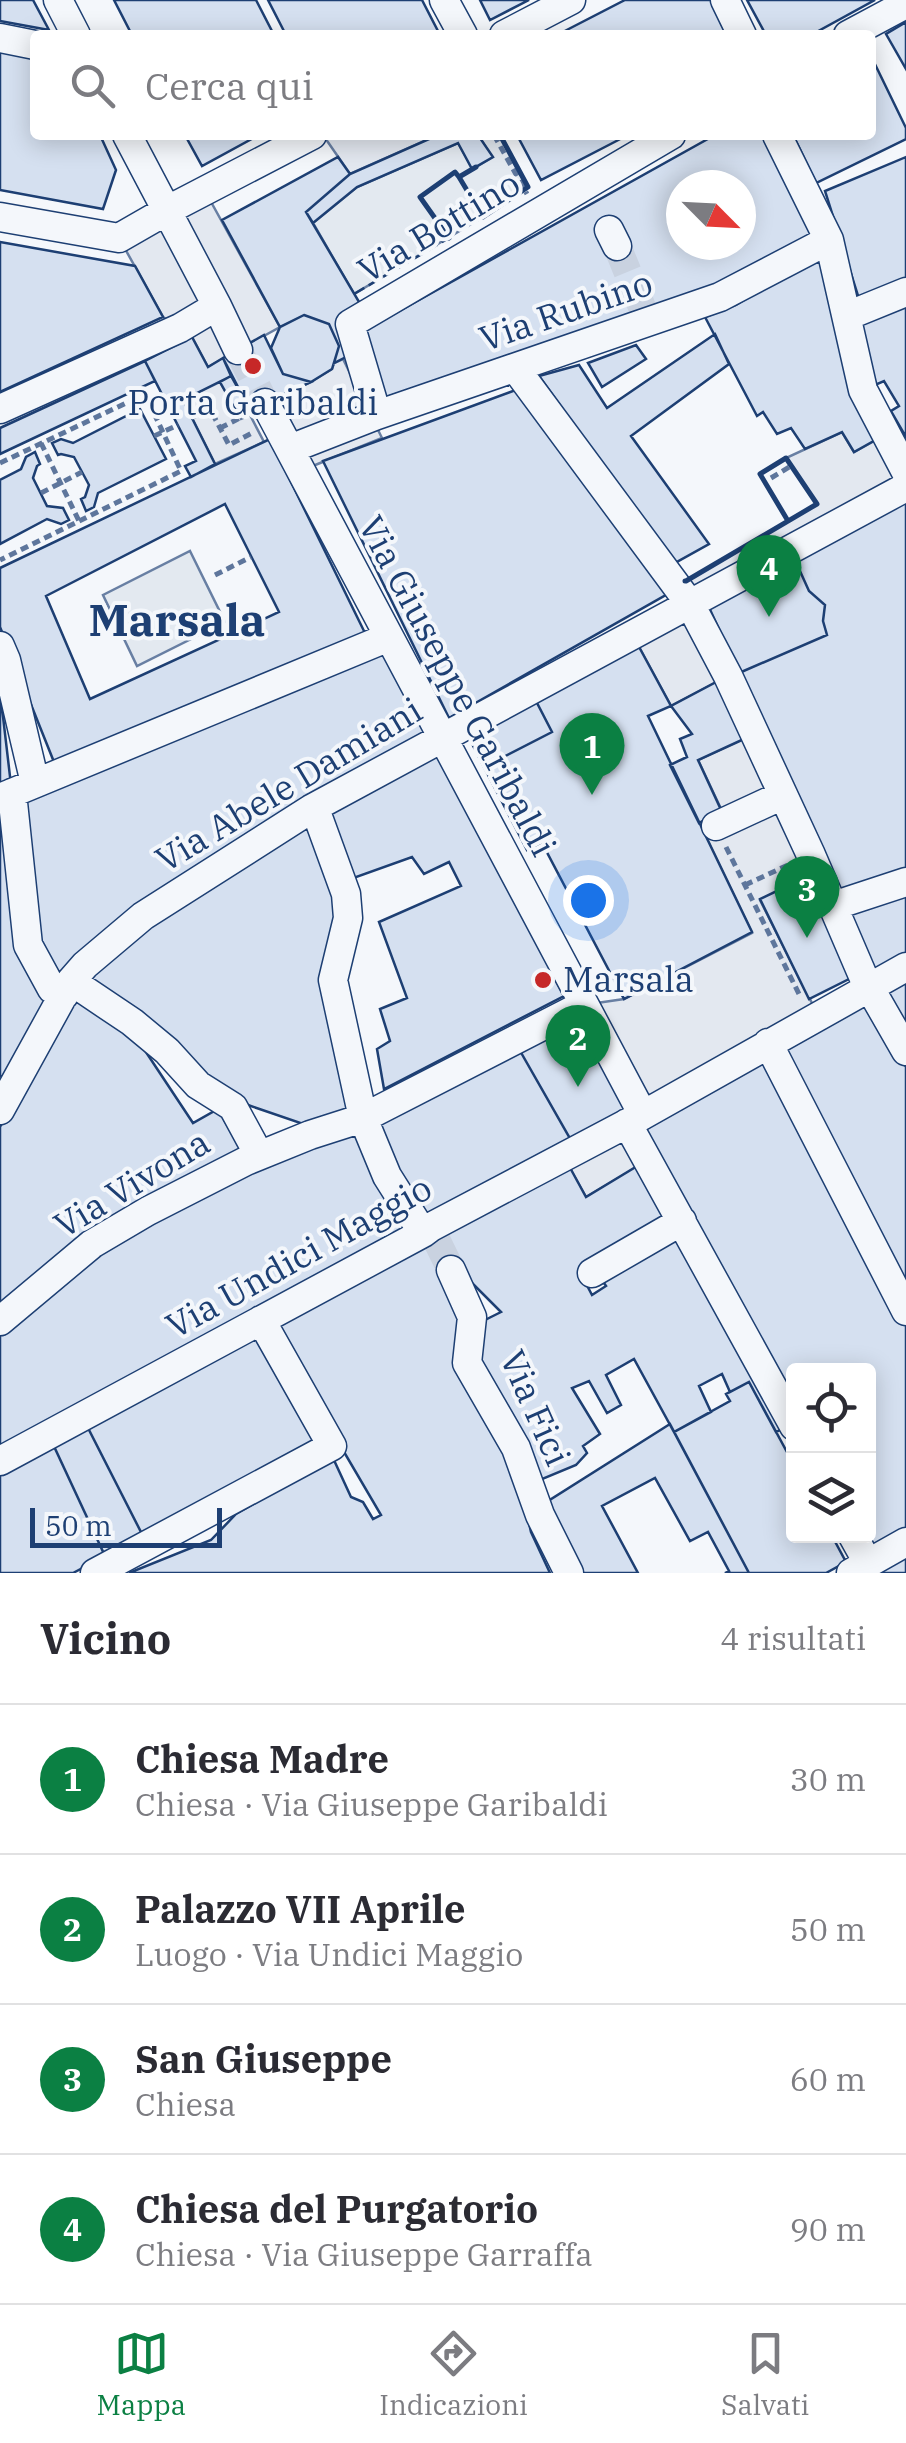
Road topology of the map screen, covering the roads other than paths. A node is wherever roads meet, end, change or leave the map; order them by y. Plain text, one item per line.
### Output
1 (58, 0) edge
2 (444, 0) edge
3 (571, 0) edge
4 (725, 0) edge
5 (906, 4) edge
6 (73, 30) edge
7 (460, 30) edge
8 (514, 30) edge
9 (740, 30) edge
10 (857, 30) edge
11 (0, 38) edge
12 (30, 44) edge
13 (130, 140) edge
14 (302, 140) edge
15 (663, 140) edge
16 (780, 140) edge
17 (166, 211) junction
18 (0, 217) edge
19 (828, 240) junction
20 (906, 292) edge
21 (217, 306) junction
22 (847, 316) junction
23 (238, 350) tunnel mouth
24 (516, 369) junction
25 (0, 409) edge
26 (260, 414) tunnel mouth
27 (377, 415) junction
28 (290, 449) junction
29 (906, 472) edge
30 (906, 487) edge
31 (690, 604) junction
32 (388, 637) junction
33 (0, 646) edge
34 (442, 738) junction
35 (16, 791) edge
36 (784, 795) junction
37 (312, 809) junction
38 (716, 826) road end
39 (906, 882) edge
40 (834, 906) junction
41 (906, 967) edge
42 (68, 988) junction
43 (870, 988) junction
44 (583, 1005) junction
45 (768, 1043) junction
46 (906, 1052) edge
47 (3, 1098) edge
48 (362, 1118) junction
49 (635, 1119) junction
50 (259, 1155) junction
51 (682, 1221) junction
52 (430, 1232) junction
53 (451, 1270) tunnel mouth
54 (592, 1273) dead end
55 (906, 1312) edge
56 (261, 1320) junction
57 (0, 1321) edge
58 (786, 1411) edge
59 (0, 1461) edge
60 (906, 1542) edge
61 (854, 1543) edge
62 (859, 1570) edge
63 (95, 1573) edge
64 (569, 1573) edge

1 - 6 street
2 - 7 street
3 - 8 street
4 - 9 street
5 - 10 street
11 - 12 street
13 - 17 street
14 - 17 street
15 - 27 street, Via Bottino
16 - 19 street
17 - 18 street
17 - 21 street
19 - 22 street
19 - 24 street, Via Rubino
20 - 22 street
21 - 23 street
21 - 25 street
22 - 29 street
24 - 27 street, Via Rubino
24 - 31 street
26 - 28 street, Via Giuseppe Garibaldi
27 - 28 street, Via Rubino
28 - 32 street, Via Giuseppe Garibaldi
30 - 31 street, Via Abele Damiani
31 - 34 street, Via Abele Damiani
31 - 36 street
32 - 34 street, Via Giuseppe Garibaldi
32 - 35 street
33 - 35 street
34 - 37 street, Via Abele Damiani
34 - 44 street, Via Giuseppe Garibaldi
35 - 42 street
36 - 38 street
36 - 40 street
37 - 42 street, Via Abele Damiani
37 - 48 street
39 - 40 street
40 - 43 street
41 - 43 street
42 - 47 street, Via Abele Damiani
42 - 50 street
43 - 45 street, Via Undici Maggio
43 - 46 street
44 - 48 street, Via Vivona
44 - 49 street, Via Giuseppe Garibaldi
45 - 49 street, Via Undici Maggio
45 - 55 street
48 - 50 street, Via Vivona
48 - 52 street
49 - 51 street, Via Giuseppe Garibaldi
49 - 52 street, Via Undici Maggio
50 - 57 street, Via Vivona
51 - 54 street
51 - 58 street, Via Giuseppe Garibaldi
52 - 56 street, Via Undici Maggio
53 - 64 street, Via Fici
56 - 59 street, Via Undici Maggio
56 - 63 street
60 - 62 street
61 - 62 street

